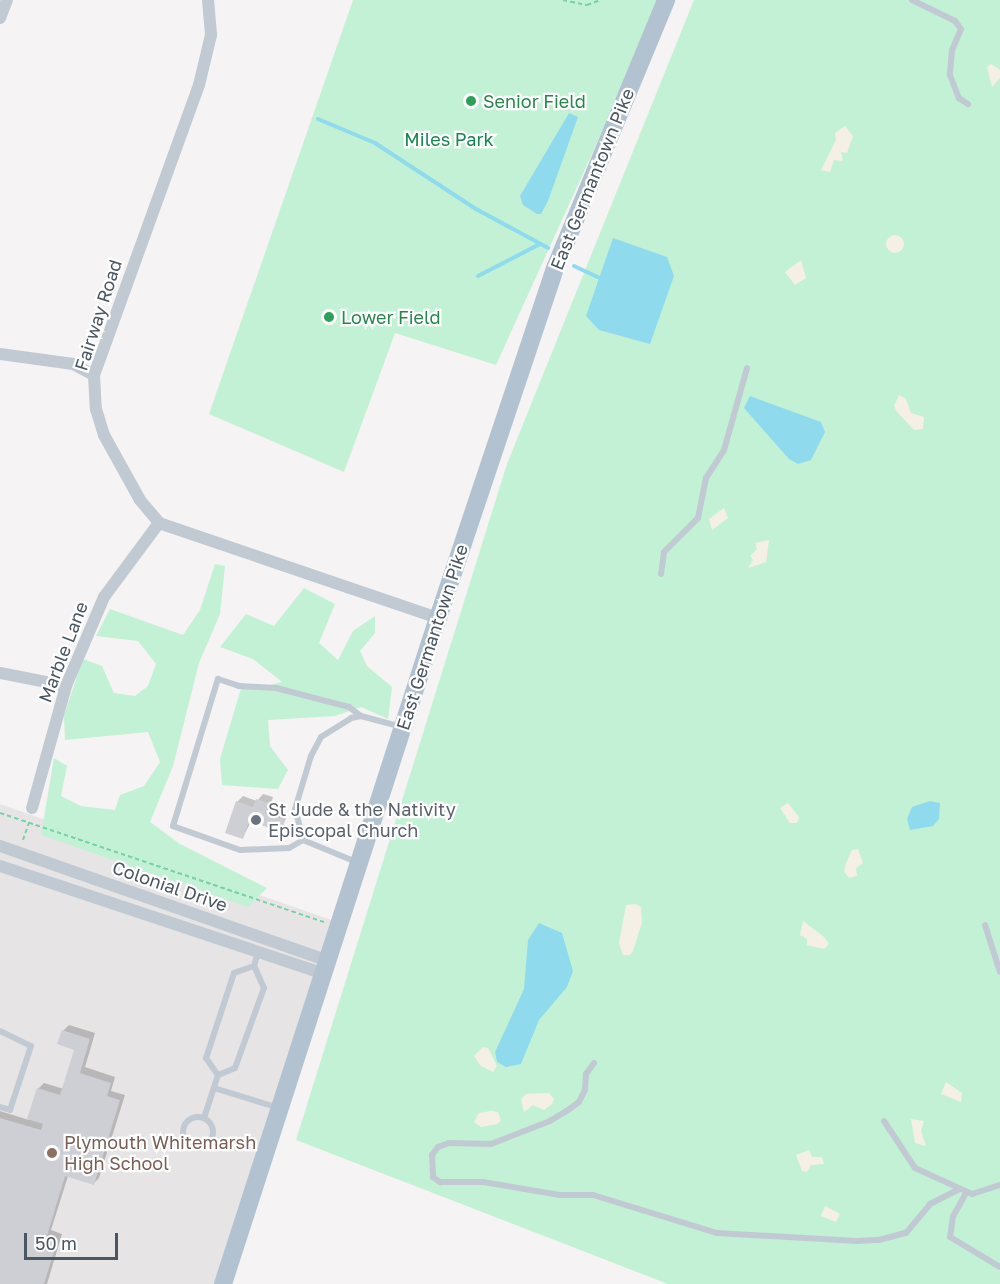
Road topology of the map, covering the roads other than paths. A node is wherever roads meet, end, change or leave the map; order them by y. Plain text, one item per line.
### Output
1 (7, 0) edge
2 (208, 0) edge
3 (666, 0) edge
4 (912, 0) edge
5 (0, 18) edge
6 (968, 104) dead end
7 (0, 354) edge
8 (747, 368) dead end
9 (94, 375) junction
10 (159, 523) junction
11 (661, 574) dead end
12 (438, 618) junction
13 (0, 674) edge
14 (66, 686) junction
15 (361, 716) junction
16 (403, 727) junction
17 (32, 808) road end
18 (303, 840) junction
19 (0, 846) edge
20 (359, 863) junction
21 (0, 866) edge
22 (985, 925) dead end
23 (258, 951) junction
24 (254, 966) junction
25 (326, 967) junction
26 (1000, 972) edge
27 (0, 1031) edge
28 (594, 1063) dead end
29 (218, 1075) junction
30 (214, 1088) junction
31 (0, 1107) edge
32 (280, 1109) junction
33 (204, 1118) junction
34 (884, 1121) dead end
35 (1000, 1185) edge
36 (959, 1189) junction
37 (966, 1193) junction
38 (1000, 1267) edge
39 (223, 1284) edge

1 - 5 street
2 - 9 street, Fairway Road
3 - 12 main road, East Germantown Pike
4 - 6 lane
7 - 9 street
8 - 11 lane
9 - 10 street, Fairway Road
10 - 12 street
10 - 14 street, Marble Lane
12 - 16 main road, East Germantown Pike
13 - 14 street
14 - 17 street, Marble Lane
15 - 16 lane
15 - 18 lane
15 - 18 lane
16 - 20 main road, East Germantown Pike
18 - 20 lane
19 - 25 street, Colonial Drive
20 - 25 main road, East Germantown Pike
21 - 23 street, Colonial Drive
22 - 26 lane
23 - 24 lane
23 - 25 street, Colonial Drive
24 - 29 lane
24 - 29 lane
25 - 32 main road, East Germantown Pike
27 - 31 lane
28 - 36 lane
29 - 30 lane
30 - 32 lane
30 - 33 lane
32 - 39 main road, East Germantown Pike
33 - 33 lane
34 - 36 lane
35 - 37 lane
36 - 37 lane
37 - 38 lane

